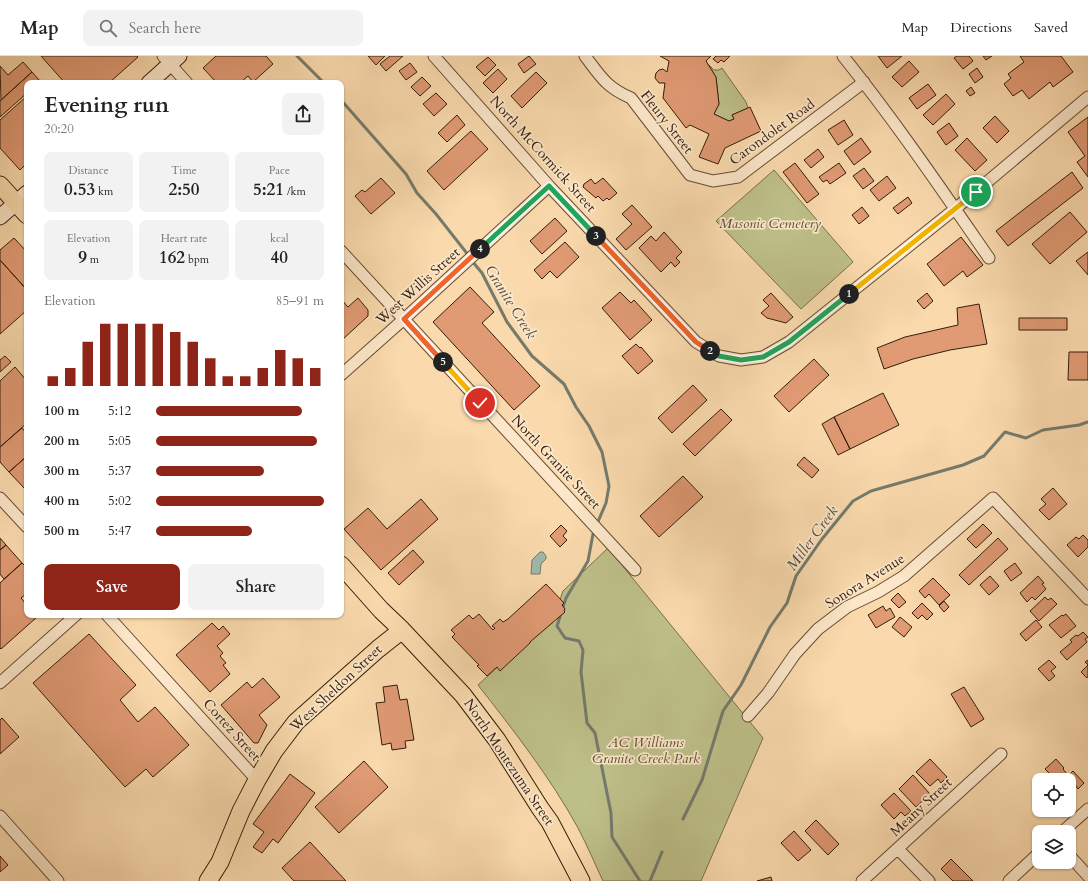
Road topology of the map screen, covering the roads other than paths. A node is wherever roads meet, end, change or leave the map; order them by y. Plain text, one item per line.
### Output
1 (434, 56) edge
2 (585, 56) edge
3 (843, 56) edge
4 (171, 59) edge
5 (152, 80) edge
6 (185, 80) edge
7 (864, 82) junction
8 (1088, 96) edge
9 (690, 176) joint
10 (0, 185) edge
11 (549, 186) junction
12 (23, 204) edge
13 (956, 209) junction
14 (0, 217) edge
15 (344, 254) edge
16 (989, 258) dead end
17 (404, 319) junction
18 (344, 372) edge
19 (0, 498) edge
20 (24, 524) edge
21 (344, 568) edge
22 (635, 570) dead end
23 (1088, 599) edge
24 (73, 618) edge
25 (111, 618) edge
26 (402, 630) junction
27 (0, 684) edge
28 (748, 716) dead end
29 (1001, 754) dead end
30 (257, 780) junction
31 (1088, 809) edge
32 (0, 816) edge
33 (1070, 825) edge
34 (898, 849) junction
35 (1032, 860) edge
36 (1076, 863) edge
37 (1088, 876) edge
38 (58, 881) edge
39 (208, 881) edge
40 (581, 881) edge
41 (862, 881) edge
42 (929, 881) edge
43 (1009, 881) edge

1 - 11 street, North McCormick Street
2 - 9 street, Fleury Street
3 - 7 street
4 - 5 main road
4 - 6 street
7 - 9 street, Carondolet Road
7 - 13 street
8 - 13 street
10 - 12 main road
11 - 13 street, North McCormick Street
11 - 17 street, West Willis Street
12 - 14 main road
13 - 16 street
15 - 17 street, North Granite Street
17 - 18 street, West Willis Street
17 - 22 street, North Granite Street
19 - 20 street
21 - 26 main road, North Montezuma Street
23 - 28 street, Sonora Avenue
24 - 27 street
25 - 30 street, Cortez Street
26 - 30 main road, West Sheldon Street
26 - 40 main road, North Montezuma Street
29 - 34 street, Meany Street
30 - 39 main road, West Sheldon Street
31 - 33 street
32 - 38 street
34 - 41 street, Meany Street
34 - 42 street
35 - 43 street
36 - 37 street

